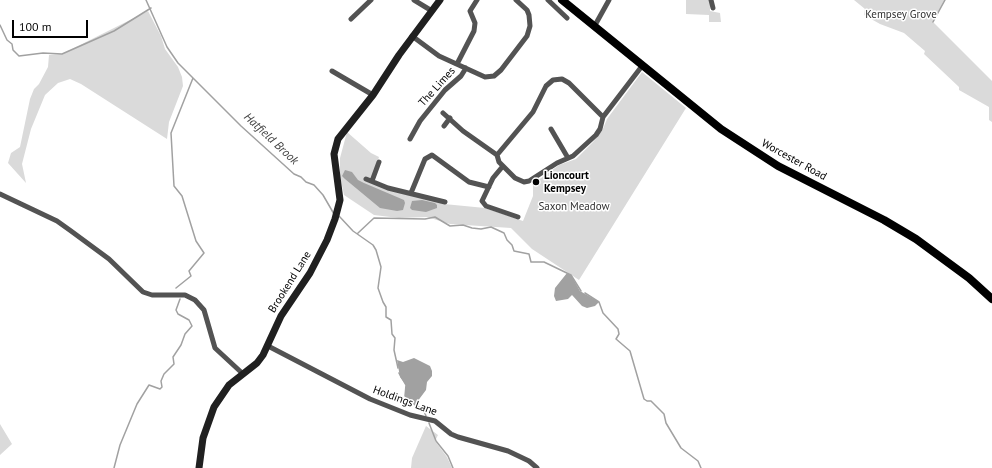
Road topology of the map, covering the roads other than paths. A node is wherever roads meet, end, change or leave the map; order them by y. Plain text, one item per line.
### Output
1 (371, 0) edge
2 (414, 0) edge
3 (440, 0) edge
4 (478, 0) edge
5 (516, 0) edge
6 (548, 0) edge
7 (562, 0) edge
8 (609, 0) edge
9 (710, 0) edge
10 (713, 8) dead end
11 (432, 11) junction
12 (567, 18) dead end
13 (351, 19) dead end
14 (594, 27) junction
15 (412, 36) junction
16 (457, 64) junction
17 (642, 66) junction
18 (466, 68) junction
19 (332, 71) dead end
20 (373, 95) junction
21 (443, 113) dead end
22 (603, 117) junction
23 (450, 118) junction
24 (444, 126) dead end
25 (551, 129) dead end
26 (410, 139) dead end
27 (497, 155) junction
28 (568, 158) junction
29 (379, 162) dead end
30 (503, 166) junction
31 (366, 179) dead end
32 (372, 181) junction
33 (489, 187) junction
34 (411, 193) junction
35 (0, 194) edge
36 (445, 202) dead end
37 (518, 217) dead end
38 (992, 299) edge
39 (268, 346) junction
40 (242, 373) junction
41 (199, 468) edge
42 (537, 468) edge

1 - 13 street
2 - 11 street
3 - 11 street, Brookend Lane
4 - 16 street, The Limes
5 - 18 street, The Limes
6 - 12 street
7 - 14 main road, Worcester Road
8 - 14 street
9 - 10 street
11 - 15 street, Brookend Lane
14 - 17 main road, Worcester Road
15 - 16 street, The Limes
15 - 20 street, Brookend Lane
16 - 18 street, The Limes
17 - 22 street
17 - 38 main road, Worcester Road
18 - 26 street, The Limes
19 - 20 street
20 - 39 street, Brookend Lane
21 - 23 street
22 - 27 street
22 - 28 street
23 - 24 street
23 - 27 street
25 - 28 street
27 - 30 street
28 - 30 street
29 - 32 street
30 - 33 street
31 - 32 street
32 - 34 street
33 - 34 street
33 - 37 street
34 - 36 street
35 - 40 street
39 - 40 street, Brookend Lane
39 - 42 street, Holdings Lane
40 - 41 street, Brookend Lane

